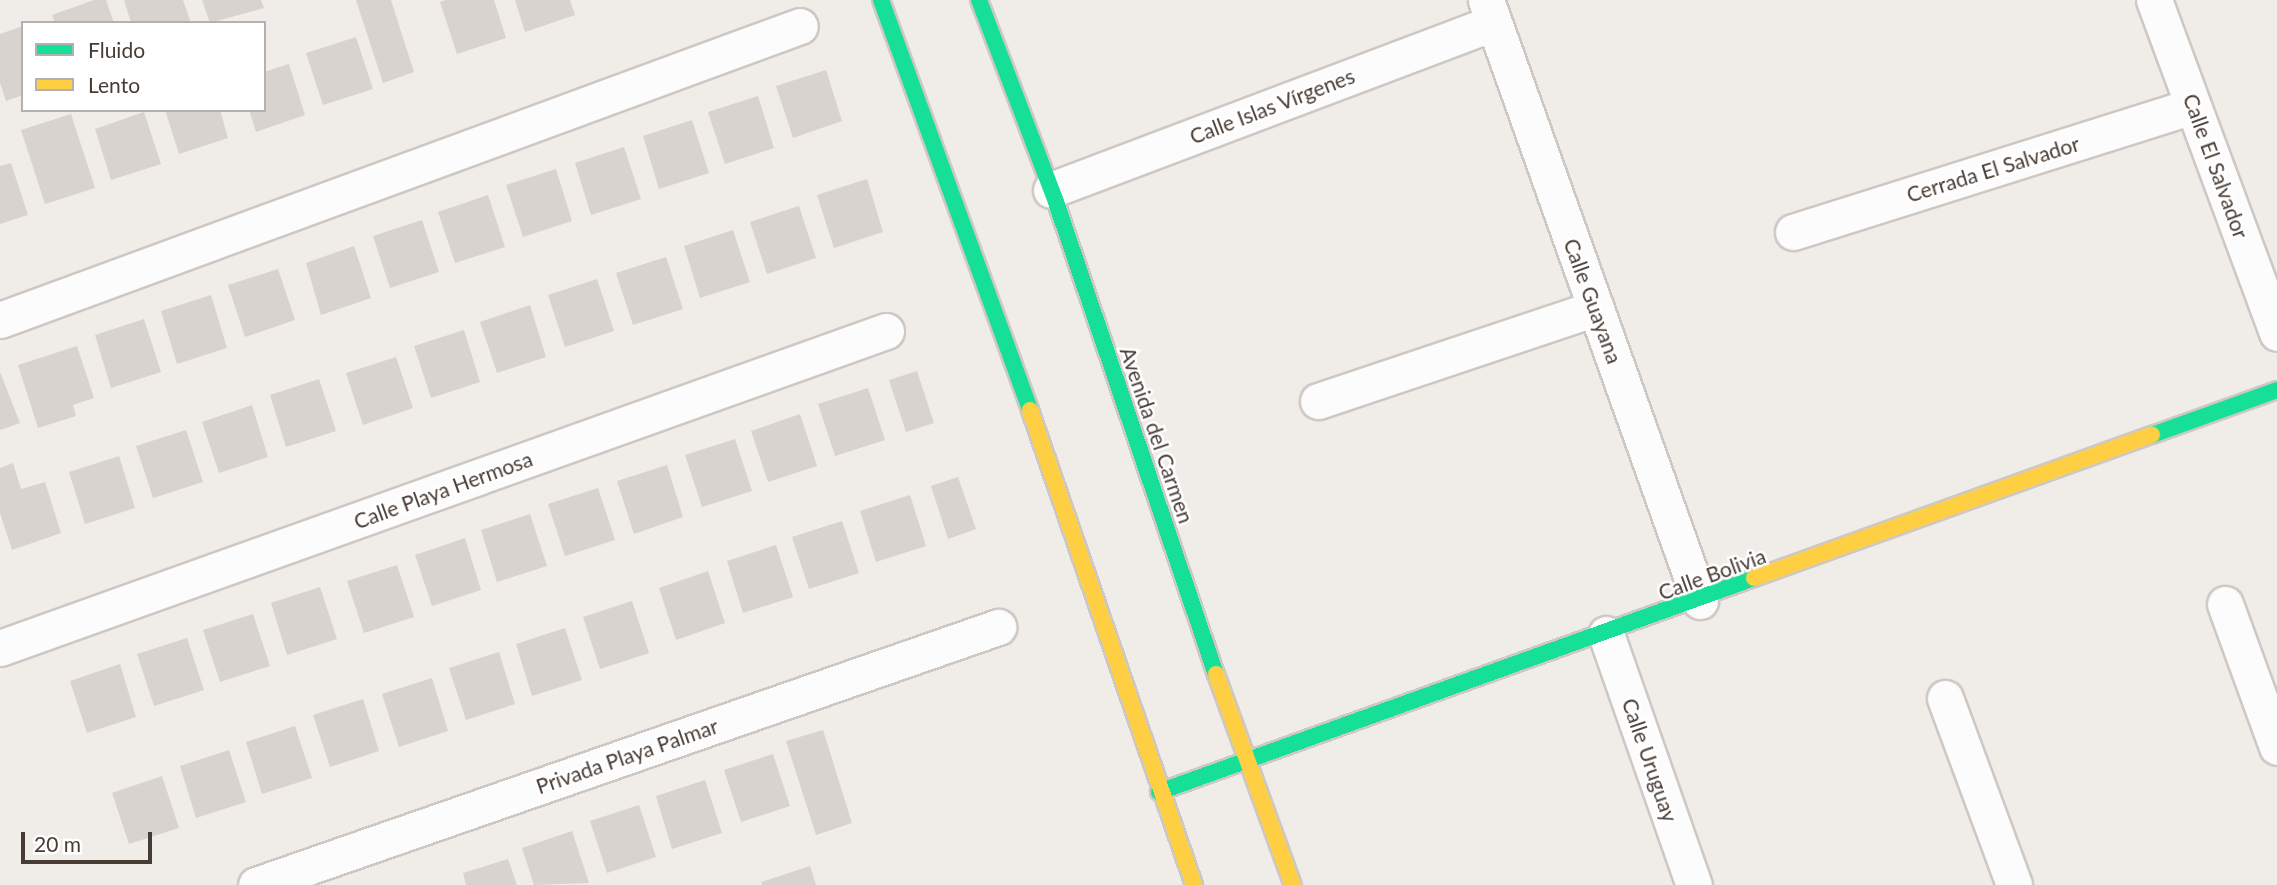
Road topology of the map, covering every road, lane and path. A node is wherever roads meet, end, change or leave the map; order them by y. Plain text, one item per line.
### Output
1 (881, 0) edge
2 (979, 0) edge
3 (2154, 0) edge
4 (1490, 11) edge
5 (800, 26) dead end
6 (2193, 106) junction
7 (1051, 190) junction
8 (1793, 232) dead end
9 (1596, 308) junction
10 (0, 320) edge
11 (886, 331) dead end
12 (2277, 332) edge
13 (2277, 390) edge
14 (1318, 401) dead end
15 (1700, 601) junction
16 (2225, 604) dead end
17 (998, 627) dead end
18 (1606, 635) junction
19 (0, 648) edge
20 (1945, 698) dead end
21 (2277, 747) edge
22 (1245, 760) junction
23 (1159, 792) junction
24 (256, 885) edge
25 (1194, 885) edge
26 (1293, 885) edge
27 (1694, 885) edge
28 (2014, 885) edge

1 - 23 street
2 - 7 street, Avenida del Carmen
3 - 6 street, Calle El Salvador
4 - 7 street, Calle Islas Vírgenes
4 - 9 street, Calle Guayana
5 - 10 street
6 - 8 street, Cerrada El Salvador
6 - 12 street, Calle El Salvador
7 - 22 street, Avenida del Carmen
9 - 14 street
9 - 15 street, Calle Guayana
11 - 19 street, Calle Playa Hermosa
13 - 15 street, Calle Bolivia
15 - 18 street, Calle Bolivia
16 - 21 street
17 - 24 street, Privada Playa Palmar
18 - 22 street, Calle Bolivia
18 - 27 street, Calle Uruguay
20 - 28 street
22 - 23 street, Calle Bolivia
22 - 26 street, Avenida del Carmen
23 - 25 street

